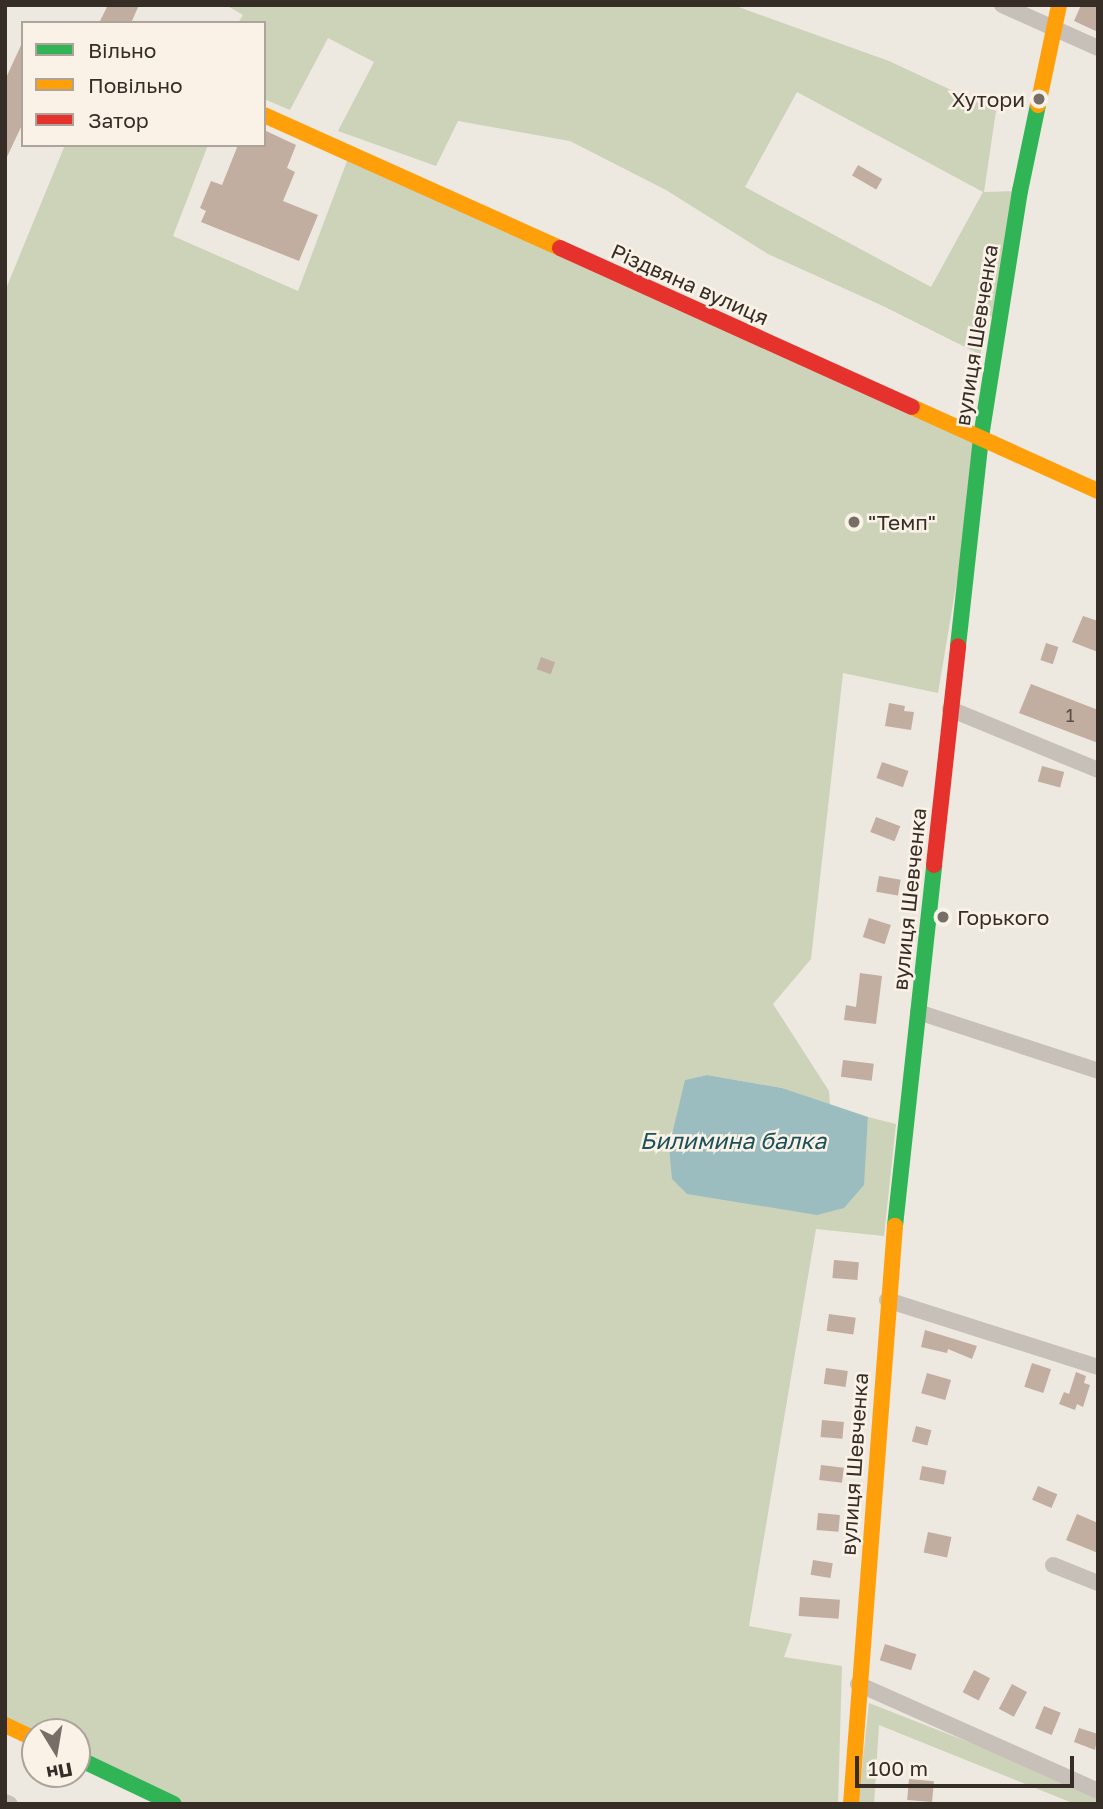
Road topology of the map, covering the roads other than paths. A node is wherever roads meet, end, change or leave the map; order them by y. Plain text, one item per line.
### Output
1 (1002, 5) edge
2 (1059, 5) edge
3 (1054, 29) junction
4 (1098, 48) edge
5 (266, 116) edge
6 (981, 437) junction
7 (1098, 491) edge
8 (950, 709) junction
9 (1098, 770) edge
10 (918, 1012) junction
11 (1098, 1071) edge
12 (887, 1300) junction
13 (1098, 1367) edge
14 (1053, 1565) dead end
15 (1098, 1583) edge
16 (858, 1684) junction
17 (5, 1725) edge
18 (21, 1732) edge
19 (91, 1765) edge
20 (1098, 1791) edge
21 (174, 1804) edge
22 (851, 1804) edge

1 - 3 street
2 - 3 street, вулиця Шевченка
3 - 4 street
3 - 6 street, вулиця Шевченка
5 - 6 street, Різдвяна вулиця
6 - 7 street, Різдвяна вулиця
6 - 8 street, вулиця Шевченка
8 - 9 street
8 - 10 street, вулиця Шевченка
10 - 11 street
10 - 12 street, вулиця Шевченка
12 - 13 street
12 - 16 street, вулиця Шевченка
14 - 15 street
16 - 20 street
16 - 22 street, вулиця Шевченка
17 - 18 street
19 - 21 street

